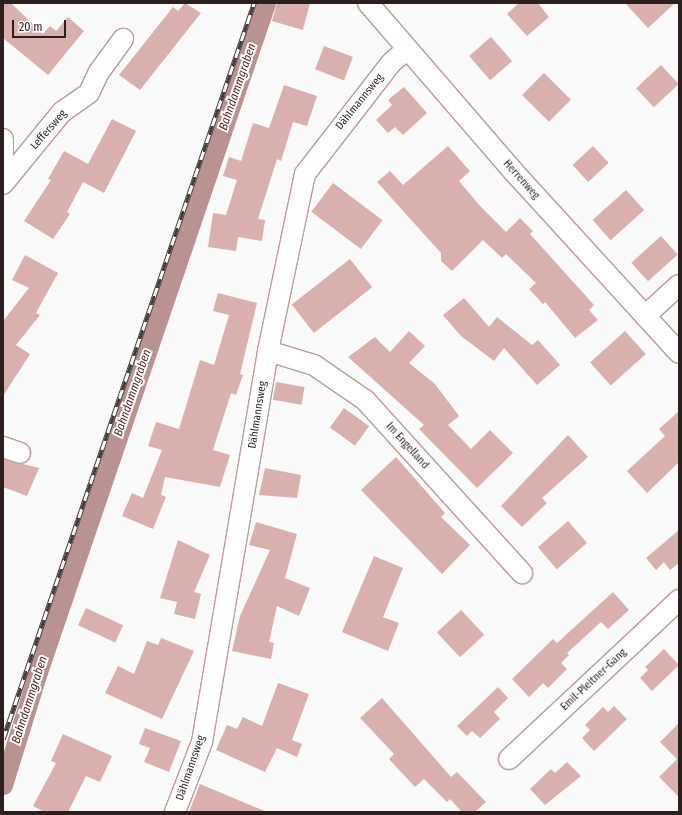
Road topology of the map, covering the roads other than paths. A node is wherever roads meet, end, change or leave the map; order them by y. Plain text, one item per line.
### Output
1 (368, 3) edge
2 (123, 39) dead end
3 (407, 49) junction
4 (3, 139) edge
5 (3, 174) edge
6 (3, 184) edge
7 (679, 285) edge
8 (645, 316) junction
9 (268, 351) junction
10 (679, 353) edge
11 (522, 573) dead end
12 (679, 600) edge
13 (509, 759) dead end
14 (175, 812) edge

1 - 3 street, Herrenweg
2 - 6 street, Leffersweg
3 - 8 street, Herrenweg
3 - 9 street, Dählmannsweg
4 - 5 street
7 - 8 street
8 - 10 street, Herrenweg
9 - 11 street, Im Engelland
9 - 14 street, Dählmannsweg
12 - 13 street, Emil-Pleitner-Gang

